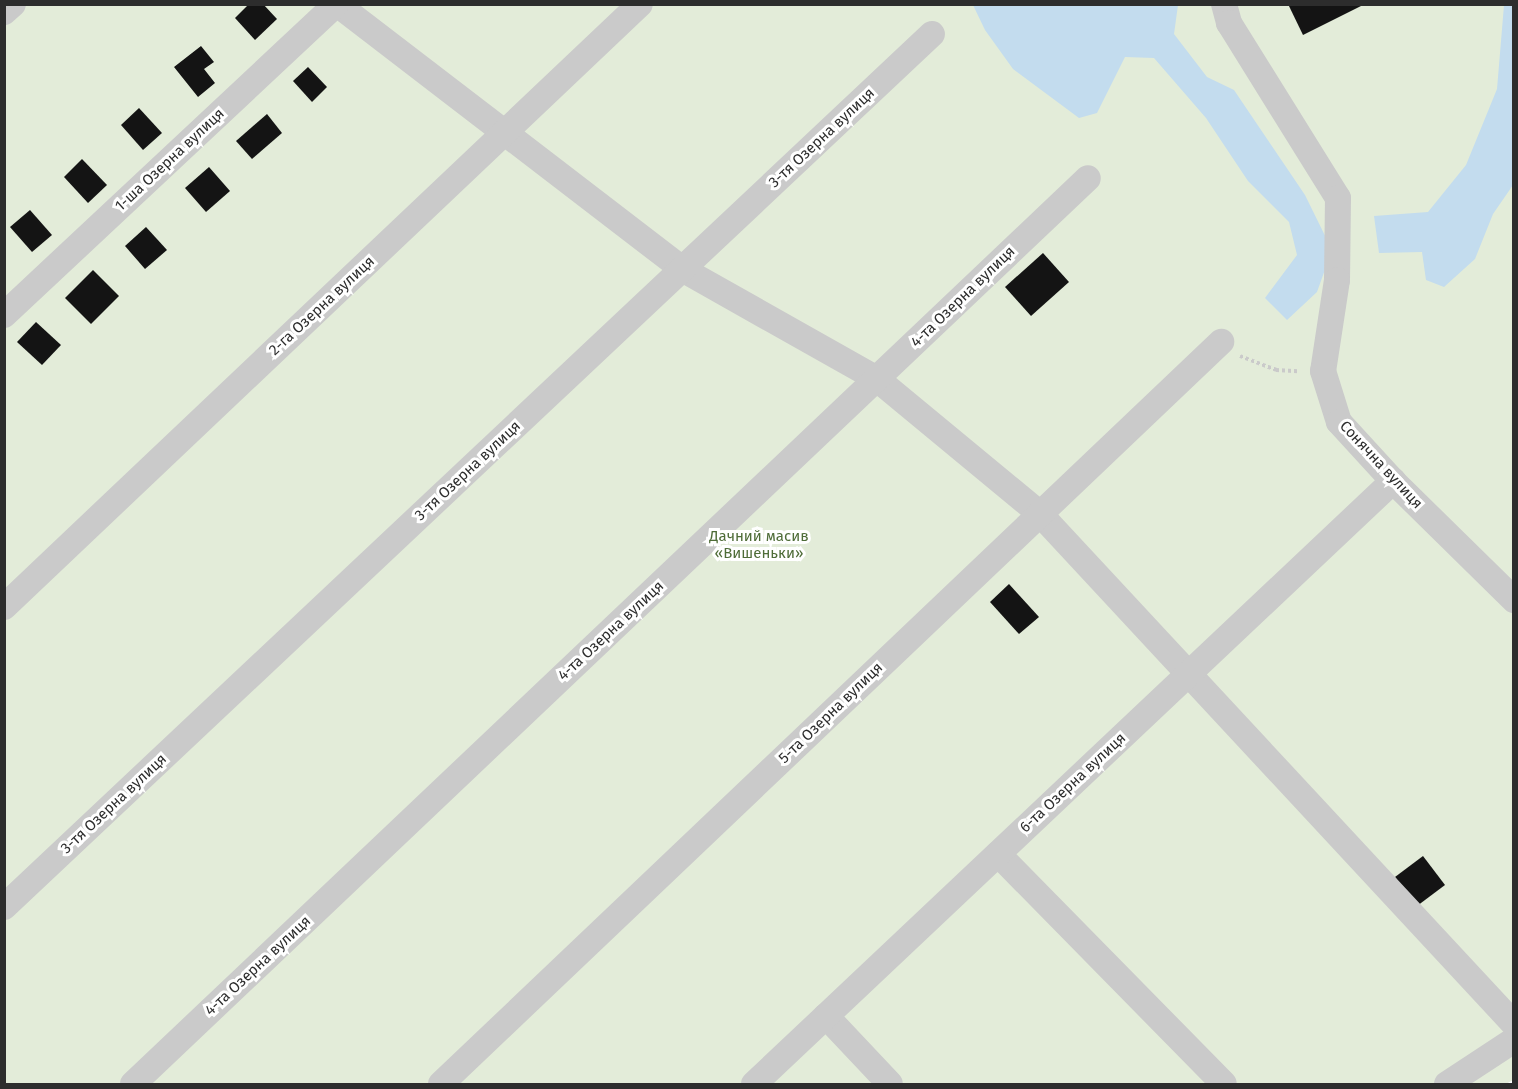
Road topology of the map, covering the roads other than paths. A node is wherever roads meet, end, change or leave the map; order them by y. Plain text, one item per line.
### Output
1 (13, 4) edge
2 (336, 4) edge
3 (640, 4) edge
4 (1224, 4) edge
5 (4, 12) edge
6 (932, 34) dead end
7 (505, 132) junction
8 (1088, 178) dead end
9 (682, 269) junction
10 (4, 315) edge
11 (1221, 342) road end
12 (877, 379) junction
13 (1393, 482) junction
14 (1040, 514) junction
15 (1514, 600) edge
16 (4, 607) edge
17 (1188, 675) junction
18 (998, 854) junction
19 (4, 907) edge
20 (826, 1016) junction
21 (1514, 1024) edge
22 (1514, 1040) edge
23 (133, 1084) edge
24 (441, 1084) edge
25 (754, 1084) edge
26 (890, 1084) edge
27 (1224, 1084) edge
28 (1447, 1084) edge

1 - 5 street
2 - 7 street
2 - 10 street, 1-ша Озерна вулиця
3 - 7 street, 2-га Озерна вулиця
4 - 13 street, Сонячна вулиця
6 - 9 street, 3-тя Озерна вулиця
7 - 9 street
7 - 16 street, 2-га Озерна вулиця
8 - 12 street, 4-та Озерна вулиця
9 - 12 street
9 - 19 street, 3-тя Озерна вулиця
11 - 14 street, 5-та Озерна вулиця
12 - 14 street
12 - 23 street, 4-та Озерна вулиця
13 - 15 street, Сонячна вулиця
13 - 17 street, 6-та Озерна вулиця
14 - 17 street
14 - 24 street, 5-та Озерна вулиця
17 - 18 street, 6-та Озерна вулиця
17 - 21 street
18 - 20 street, 6-та Озерна вулиця
18 - 27 street
20 - 25 street, 6-та Озерна вулиця
20 - 26 street
22 - 28 street

